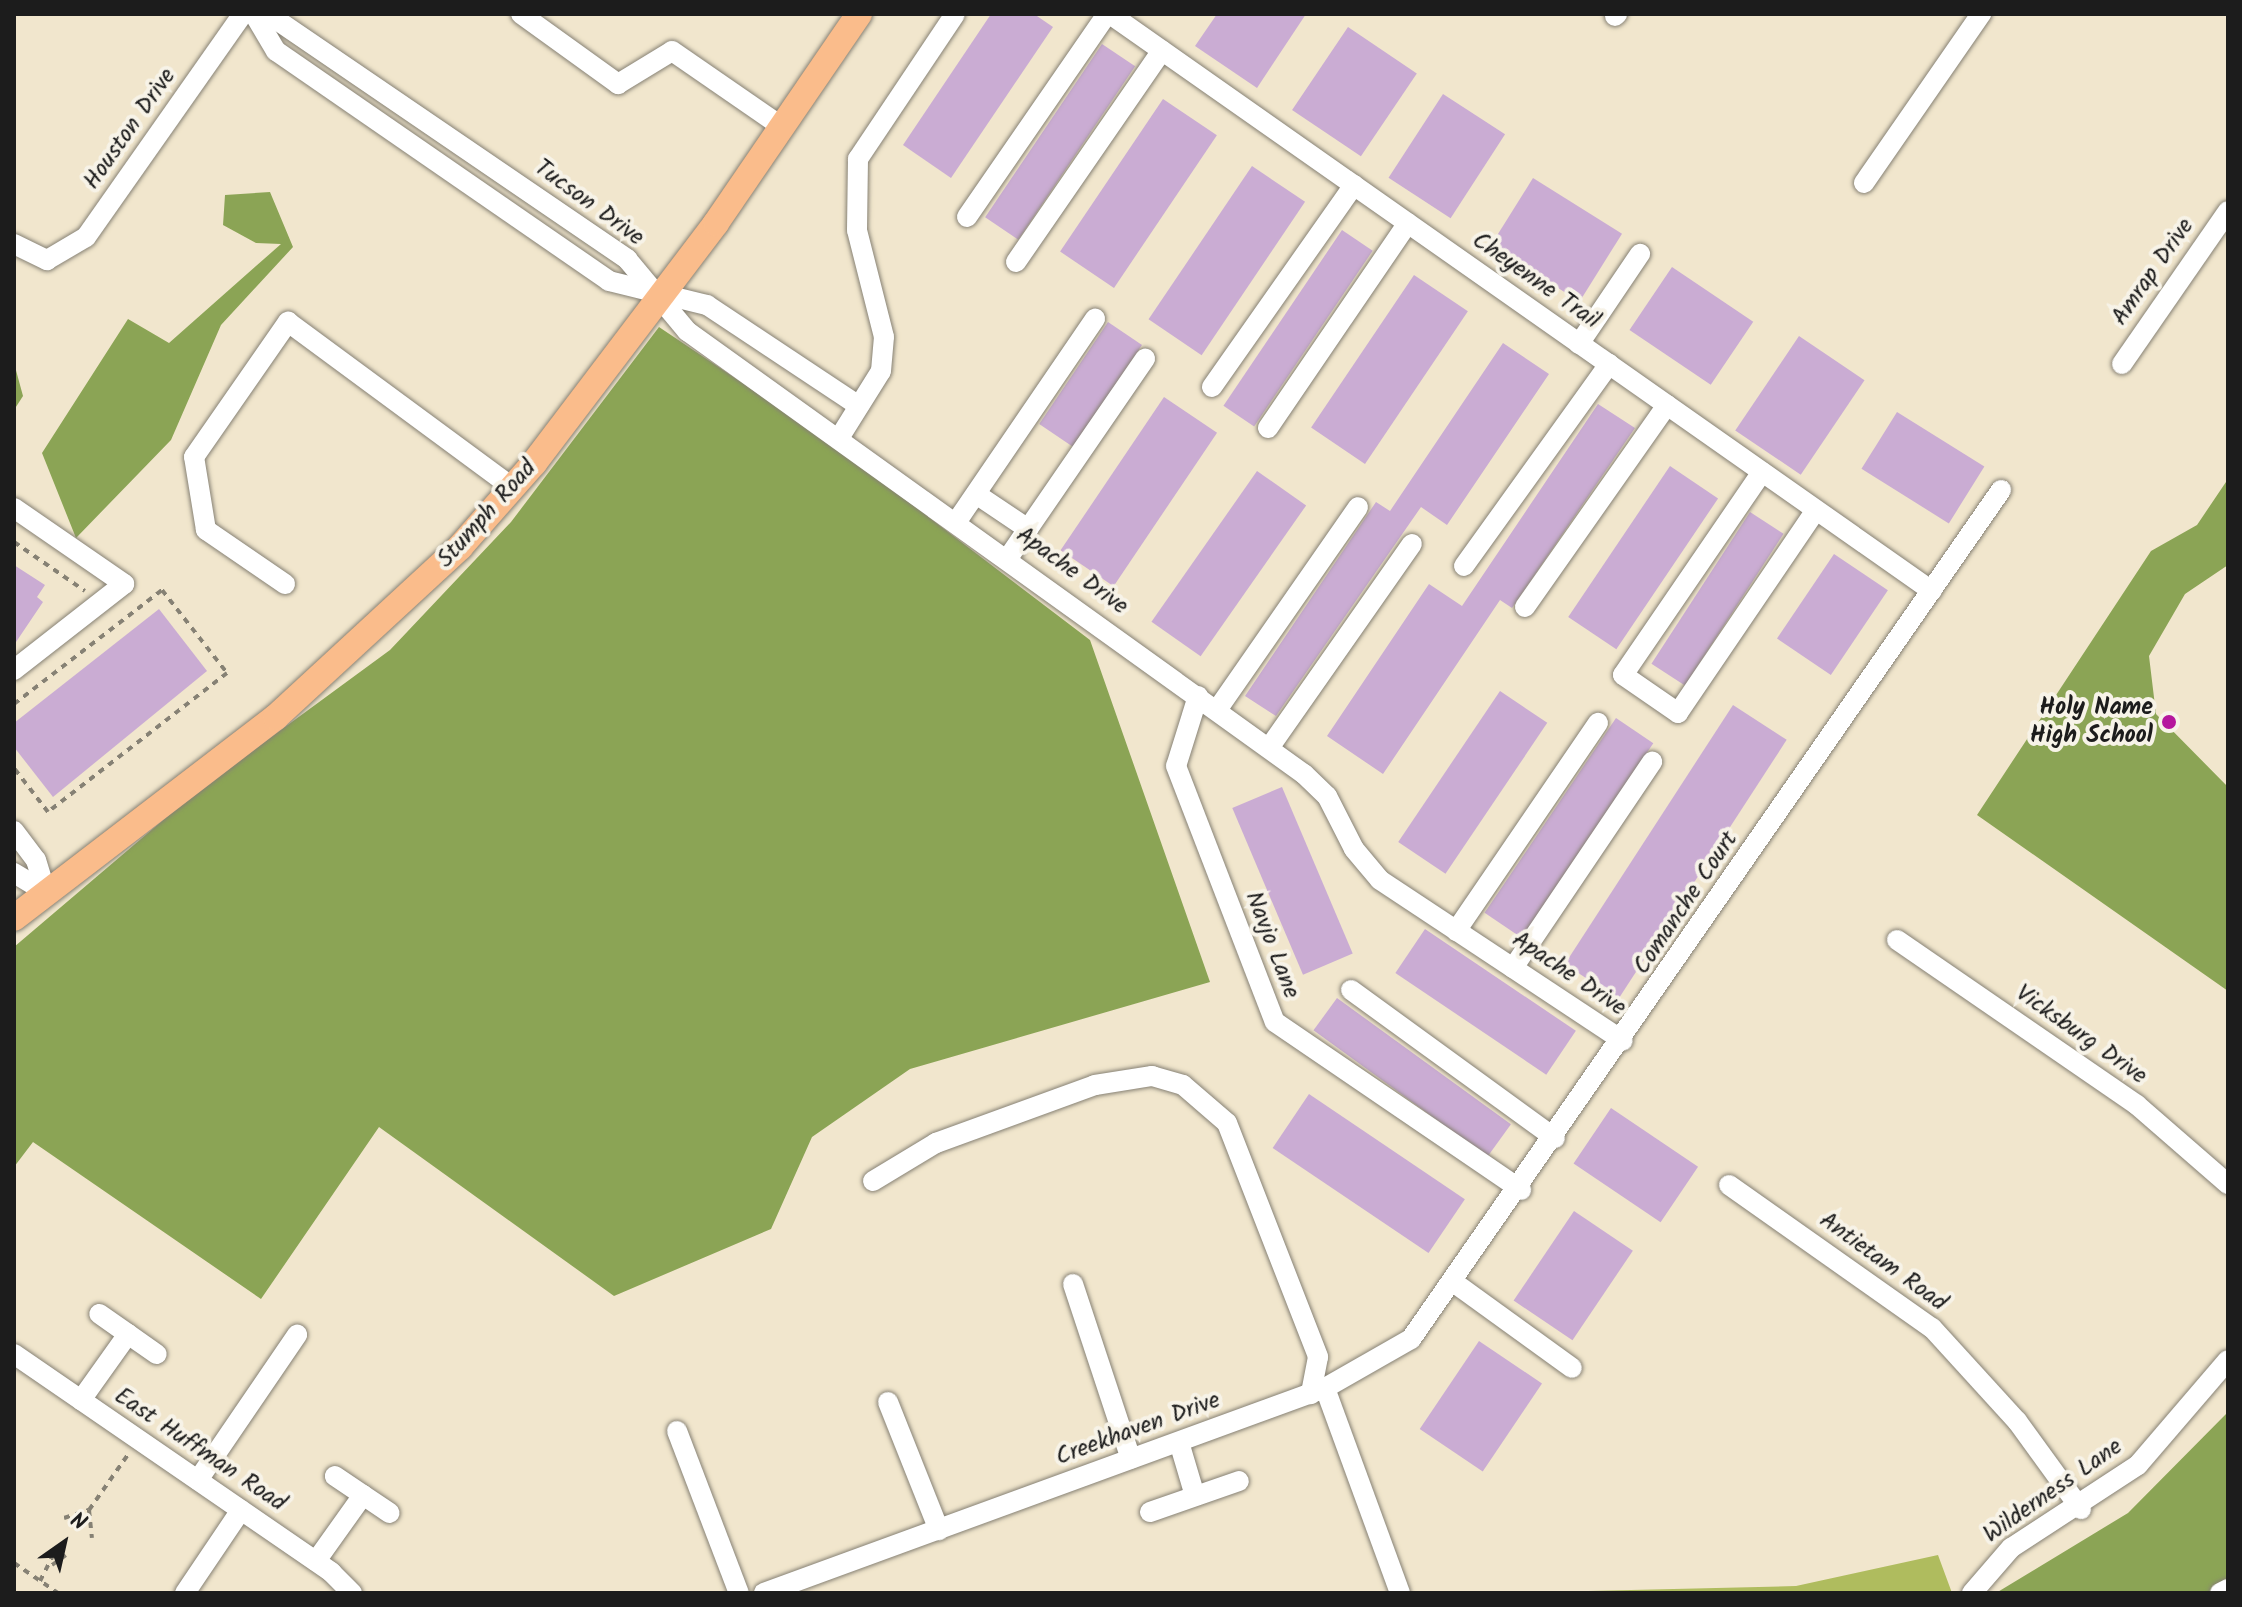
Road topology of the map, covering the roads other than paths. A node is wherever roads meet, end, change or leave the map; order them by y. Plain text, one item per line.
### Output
1 (243, 14) edge
2 (254, 14) edge
3 (268, 14) edge
4 (521, 14) edge
5 (859, 14) edge
6 (955, 14) edge
7 (1108, 14) edge
8 (1981, 14) edge
9 (1162, 50) junction
10 (782, 127) junction
11 (1864, 183) dead end
12 (1354, 185) junction
13 (2228, 211) edge
14 (967, 217) dead end
15 (1408, 223) junction
16 (14, 244) edge
17 (1640, 254) dead end
18 (1016, 262) dead end
19 (658, 296) junction
20 (1095, 319) dead end
21 (1579, 344) junction
22 (1145, 359) dead end
23 (1609, 364) junction
24 (2122, 364) dead end
25 (1212, 387) dead end
26 (1667, 405) junction
27 (859, 406) junction
28 (1268, 428) dead end
29 (841, 435) junction
30 (1762, 472) junction
31 (513, 488) junction
32 (2001, 490) dead end
33 (976, 494) junction
34 (1358, 507) dead end
35 (14, 508) edge
36 (1816, 510) junction
37 (957, 521) junction
38 (1028, 529) junction
39 (1412, 544) dead end
40 (1008, 558) junction
41 (1464, 566) dead end
42 (285, 584) dead end
43 (1932, 591) junction
44 (1525, 607) dead end
45 (14, 670) edge
46 (1198, 696) junction
47 (1217, 710) junction
48 (1598, 723) dead end
49 (1269, 748) junction
50 (1652, 762) dead end
51 (14, 831) edge
52 (14, 873) edge
53 (46, 892) junction
54 (14, 918) edge
55 (1456, 931) junction
56 (1897, 940) dead end
57 (1513, 968) junction
58 (1351, 990) dead end
59 (1623, 1041) junction
60 (1555, 1138) junction
61 (873, 1181) dead end
62 (2228, 1184) edge
63 (1729, 1185) dead end
64 (1521, 1190) junction
65 (1073, 1284) dead end
66 (1456, 1284) junction
67 (99, 1314) dead end
68 (128, 1334) junction
69 (297, 1335) dead end
70 (14, 1354) edge
71 (157, 1354) dead end
72 (2228, 1360) edge
73 (1572, 1368) dead end
74 (1318, 1391) junction
75 (81, 1400) junction
76 (888, 1402) dead end
77 (677, 1431) dead end
78 (1179, 1442) junction
79 (1131, 1459) junction
80 (335, 1476) dead end
81 (198, 1480) junction
82 (1239, 1481) dead end
83 (363, 1495) junction
84 (1195, 1496) junction
85 (2081, 1509) junction
86 (241, 1510) junction
87 (1150, 1512) dead end
88 (390, 1513) dead end
89 (939, 1530) junction
90 (316, 1561) junction
91 (2228, 1589) edge
92 (185, 1593) edge
93 (352, 1593) edge
94 (739, 1593) edge
95 (764, 1593) edge
96 (1400, 1593) edge
97 (1972, 1593) edge
98 (2220, 1593) edge

1 - 16 street, Houston Drive
2 - 19 street, Tucson Drive
3 - 19 street, Tucson Drive
4 - 10 street
5 - 10 main road, Stumph Road
6 - 27 street
7 - 9 street, Cheyenne Trail
7 - 14 street
8 - 11 street
9 - 12 street, Cheyenne Trail
9 - 18 street
10 - 19 main road, Stumph Road
12 - 15 street, Cheyenne Trail
12 - 25 street
13 - 24 street, Amrap Drive
15 - 21 street, Cheyenne Trail
15 - 28 street
17 - 21 street
19 - 27 street
19 - 29 street, Apache Drive
19 - 31 main road, Stumph Road
20 - 33 street
21 - 23 street, Cheyenne Trail
22 - 38 street
23 - 26 street, Cheyenne Trail
23 - 41 street
26 - 30 street, Cheyenne Trail
26 - 44 street
27 - 29 street
29 - 37 street, Apache Drive
30 - 36 street, Cheyenne Trail
30 - 36 street
31 - 42 street
31 - 53 main road, Stumph Road
32 - 43 street, Comanche Court
33 - 37 street
33 - 38 street
34 - 47 street
35 - 45 street
36 - 43 street, Cheyenne Trail
37 - 40 street, Apache Drive
38 - 40 street
39 - 49 street
40 - 46 street, Apache Drive
43 - 59 street, Comanche Court
46 - 47 street, Apache Drive
46 - 64 street, Navjo Lane
47 - 49 street, Apache Drive
48 - 55 street
49 - 55 street, Apache Drive
50 - 57 street
51 - 53 street
52 - 53 street
53 - 54 main road, Stumph Road
55 - 57 street, Apache Drive
56 - 62 street, Vicksburg Drive
57 - 59 street, Apache Drive
58 - 60 street
59 - 60 street, Comanche Court
60 - 64 street, Comanche Court
61 - 74 street
63 - 85 street, Antietam Road
64 - 66 street, Comanche Court
65 - 79 street
66 - 73 street
66 - 74 street, Comanche Court
67 - 68 street
68 - 71 street
68 - 75 street
69 - 81 street
70 - 75 street, East Huffman Road
72 - 85 street, Wilderness Lane
74 - 78 street, Creekhaven Drive
74 - 96 street
75 - 81 street, East Huffman Road
76 - 89 street
77 - 94 street
78 - 79 street, Creekhaven Drive
78 - 84 street
79 - 89 street, Creekhaven Drive
80 - 83 street
81 - 86 street, East Huffman Road
82 - 84 street
83 - 88 street
83 - 90 street
84 - 87 street
85 - 97 street, Wilderness Lane
86 - 90 street, East Huffman Road
86 - 92 street
89 - 95 street, Creekhaven Drive
90 - 93 street, East Huffman Road
91 - 98 street

